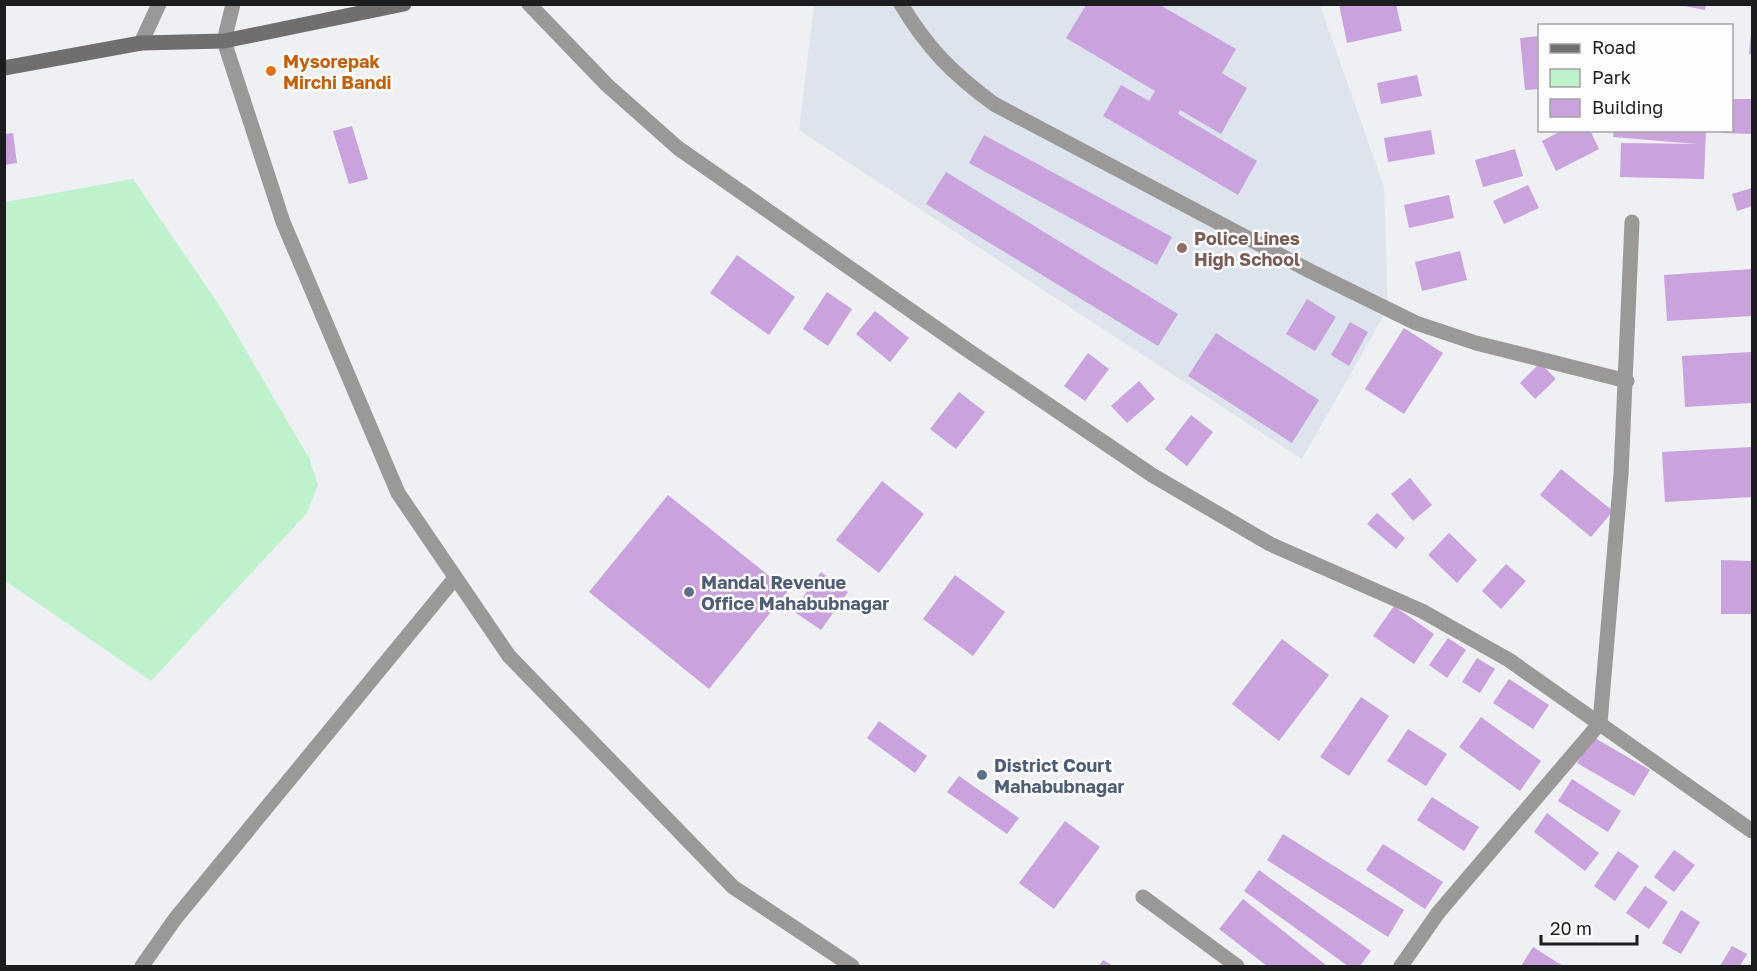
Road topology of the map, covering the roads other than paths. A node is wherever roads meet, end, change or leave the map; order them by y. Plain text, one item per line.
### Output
1 (159, 4) edge
2 (233, 4) edge
3 (404, 4) edge
4 (529, 4) edge
5 (901, 4) edge
6 (225, 41) junction
7 (141, 43) junction
8 (4, 68) edge
9 (1632, 222) dead end
10 (1626, 381) junction
11 (455, 578) junction
12 (1600, 723) junction
13 (1752, 831) edge
14 (1143, 897) dead end
15 (142, 966) edge
16 (852, 966) edge
17 (1237, 966) edge
18 (1401, 966) edge

1 - 7 street
2 - 6 street
3 - 6 main road
4 - 12 street
5 - 10 street
6 - 7 main road
6 - 11 street
7 - 8 main road
9 - 10 street
10 - 12 street
11 - 15 street
11 - 16 street
12 - 13 street
12 - 18 street
14 - 17 street

